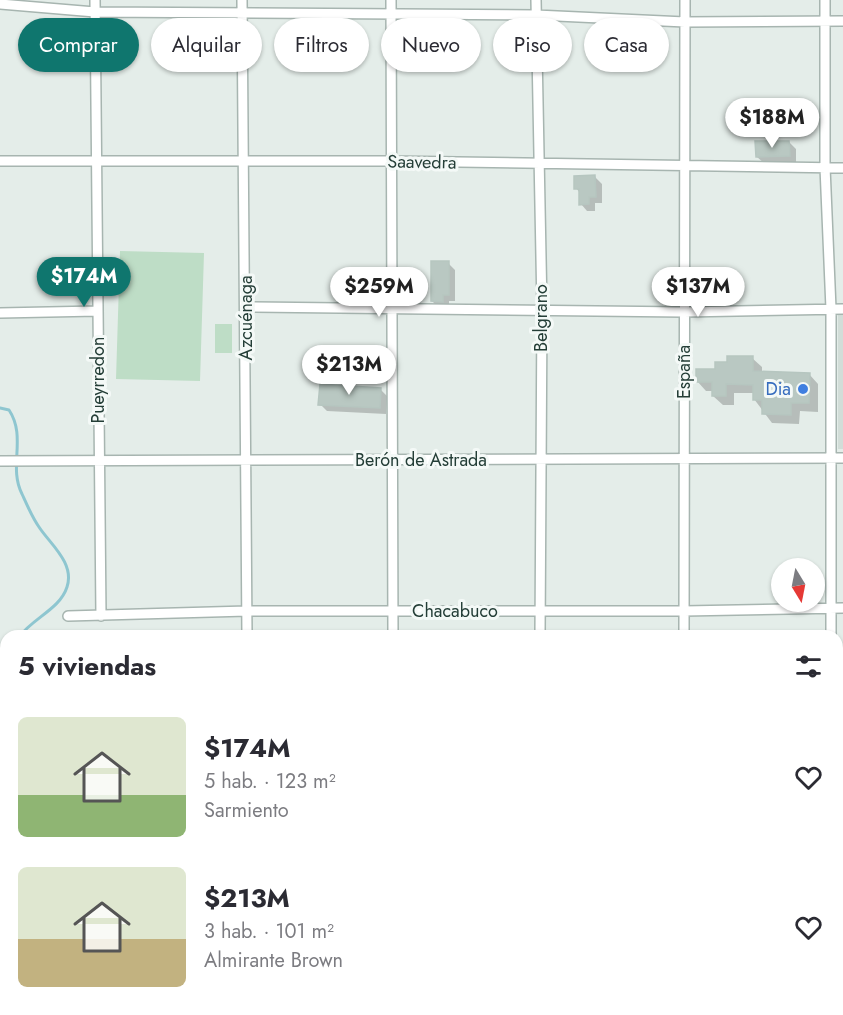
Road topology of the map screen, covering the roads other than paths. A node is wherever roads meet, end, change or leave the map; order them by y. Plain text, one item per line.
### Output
1 (95, 0) edge
2 (242, 0) edge
3 (391, 0) edge
4 (536, 0) edge
5 (685, 0) edge
6 (825, 0) edge
7 (0, 4) edge
8 (95, 12) junction
9 (242, 14) junction
10 (391, 14) junction
11 (536, 15) junction
12 (825, 21) junction
13 (843, 21) edge
14 (685, 22) junction
15 (97, 159) junction
16 (0, 161) edge
17 (244, 161) junction
18 (389, 161) junction
19 (539, 164) junction
20 (685, 166) junction
21 (825, 167) junction
22 (843, 168) edge
23 (246, 307) junction
24 (393, 309) junction
25 (542, 309) junction
26 (831, 309) junction
27 (843, 309) edge
28 (97, 311) junction
29 (684, 312) junction
30 (0, 313) edge
31 (831, 458) junction
32 (843, 458) edge
33 (246, 459) junction
34 (541, 459) junction
35 (393, 460) junction
36 (684, 460) junction
37 (1, 461) edge
38 (98, 461) junction
39 (831, 608) junction
40 (843, 608) edge
41 (247, 611) junction
42 (540, 611) junction
43 (684, 611) junction
44 (393, 612) junction
45 (68, 616) dead end
46 (101, 616) junction
47 (247, 630) edge
48 (393, 630) edge
49 (540, 630) edge
50 (684, 630) edge
51 (831, 630) edge

1 - 8 street, Pueyrredon
2 - 9 street, Azcuénaga
3 - 10 street
4 - 11 street, Belgrano
5 - 14 street, España
6 - 12 street
7 - 8 street
8 - 9 street
8 - 15 street, Pueyrredon
9 - 10 street
9 - 17 street, Azcuénaga
10 - 11 street
10 - 18 street
11 - 14 street
11 - 19 street, Belgrano
12 - 13 street
12 - 14 street
12 - 21 street
14 - 20 street, España
15 - 16 street, Saavedra
15 - 17 street, Saavedra
15 - 28 street, Pueyrredon
17 - 18 street, Saavedra
17 - 23 street, Azcuénaga
18 - 19 street, Saavedra
18 - 24 street
19 - 20 street, Saavedra
19 - 25 street, Belgrano
20 - 21 street, Saavedra
20 - 29 street, España
21 - 22 street, Saavedra
21 - 26 street
23 - 24 street
23 - 33 street, Azcuénaga
24 - 25 street
24 - 35 street
25 - 29 street
25 - 34 street, Belgrano
26 - 27 street
26 - 29 street
26 - 31 street
28 - 30 street
28 - 38 street, Pueyrredon
29 - 36 street, España
31 - 32 street, Berón de Astrada
31 - 36 street, Berón de Astrada
31 - 39 street
33 - 35 street, Berón de Astrada
33 - 38 street, Berón de Astrada
33 - 41 street, Azcuénaga
34 - 35 street, Berón de Astrada
34 - 36 street, Berón de Astrada
34 - 42 street, Belgrano
35 - 44 street
36 - 43 street, España
37 - 38 street, Berón de Astrada
38 - 46 street, Pueyrredon
39 - 40 street, Chacabuco
39 - 43 street, Chacabuco
39 - 51 street
41 - 44 street, Chacabuco
41 - 46 street, Chacabuco
41 - 47 street, Azcuénaga
42 - 43 street, Chacabuco
42 - 44 street, Chacabuco
42 - 49 street, Belgrano
43 - 50 street, España
44 - 48 street
45 - 46 street, Chacabuco

